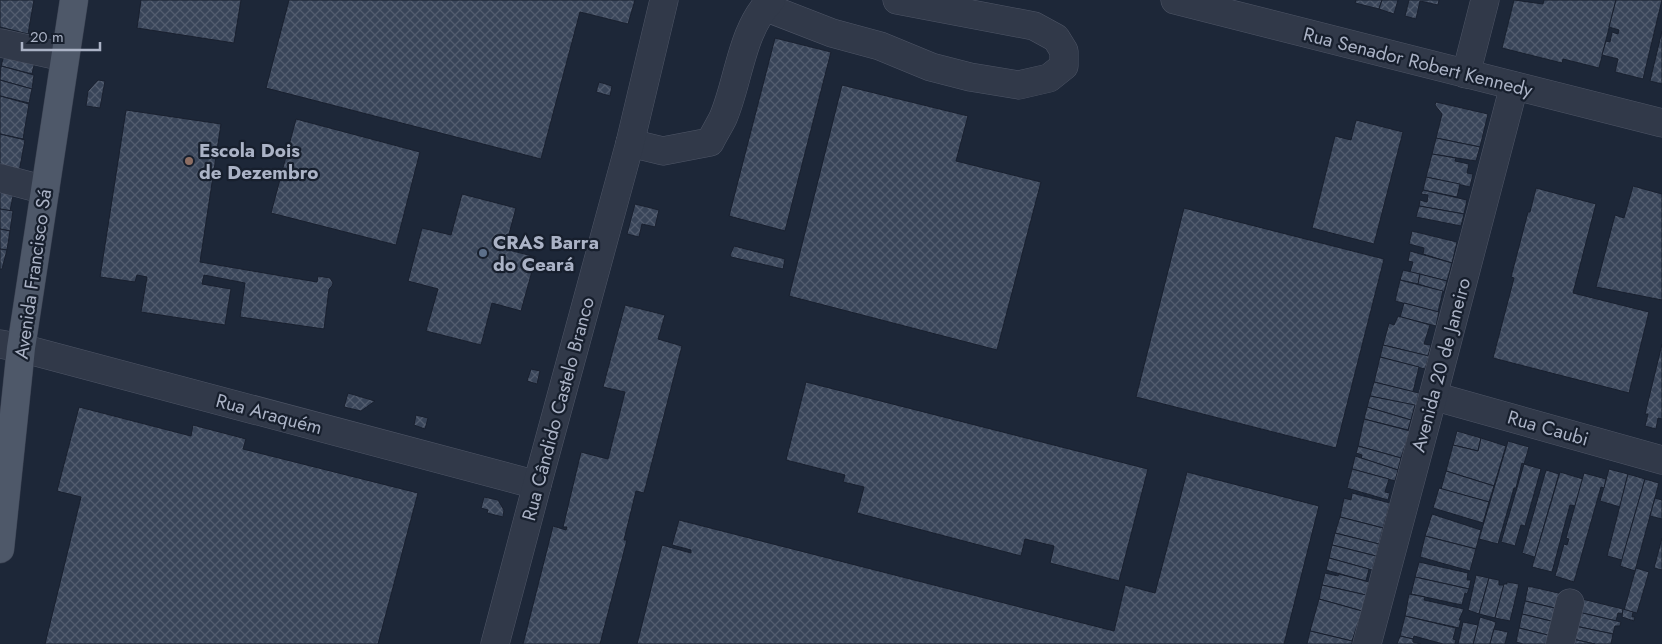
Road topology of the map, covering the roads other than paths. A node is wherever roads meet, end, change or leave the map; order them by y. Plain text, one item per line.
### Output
1 (74, 0) edge
2 (664, 0) edge
3 (897, 0) edge
4 (1175, 0) edge
5 (1485, 0) edge
6 (768, 3) edge
7 (1215, 5) edge
8 (0, 43) edge
9 (64, 58) junction
10 (1466, 74) junction
11 (1514, 86) junction
12 (1662, 123) edge
13 (630, 144) junction
14 (0, 178) edge
15 (45, 190) junction
16 (10, 346) edge
17 (1434, 396) junction
18 (1662, 460) edge
19 (537, 485) junction
20 (0, 549) edge
21 (1570, 604) dead end
22 (495, 644) edge
23 (1367, 644) edge
24 (1560, 644) edge

1 - 9 main road, Avenida Francisco Sá
2 - 13 street, Rua Cândido Castelo Branco
3 - 6 street
4 - 7 street, Rua Senador Robert Kennedy
5 - 10 street
6 - 13 street
7 - 10 street, Rua Senador Robert Kennedy
8 - 9 street
9 - 15 main road, Avenida Francisco Sá
10 - 11 street, Rua Senador Robert Kennedy
11 - 12 street, Rua Senador Robert Kennedy
11 - 17 street, Avenida 20 de Janeiro
13 - 19 street, Rua Cândido Castelo Branco
14 - 15 street
15 - 16 main road, Avenida Francisco Sá
16 - 19 street, Rua Araquém
16 - 20 main road, Avenida Francisco Sá
17 - 18 street, Rua Caubi
17 - 23 street, Avenida 20 de Janeiro
19 - 22 street, Rua Cândido Castelo Branco
21 - 24 street

